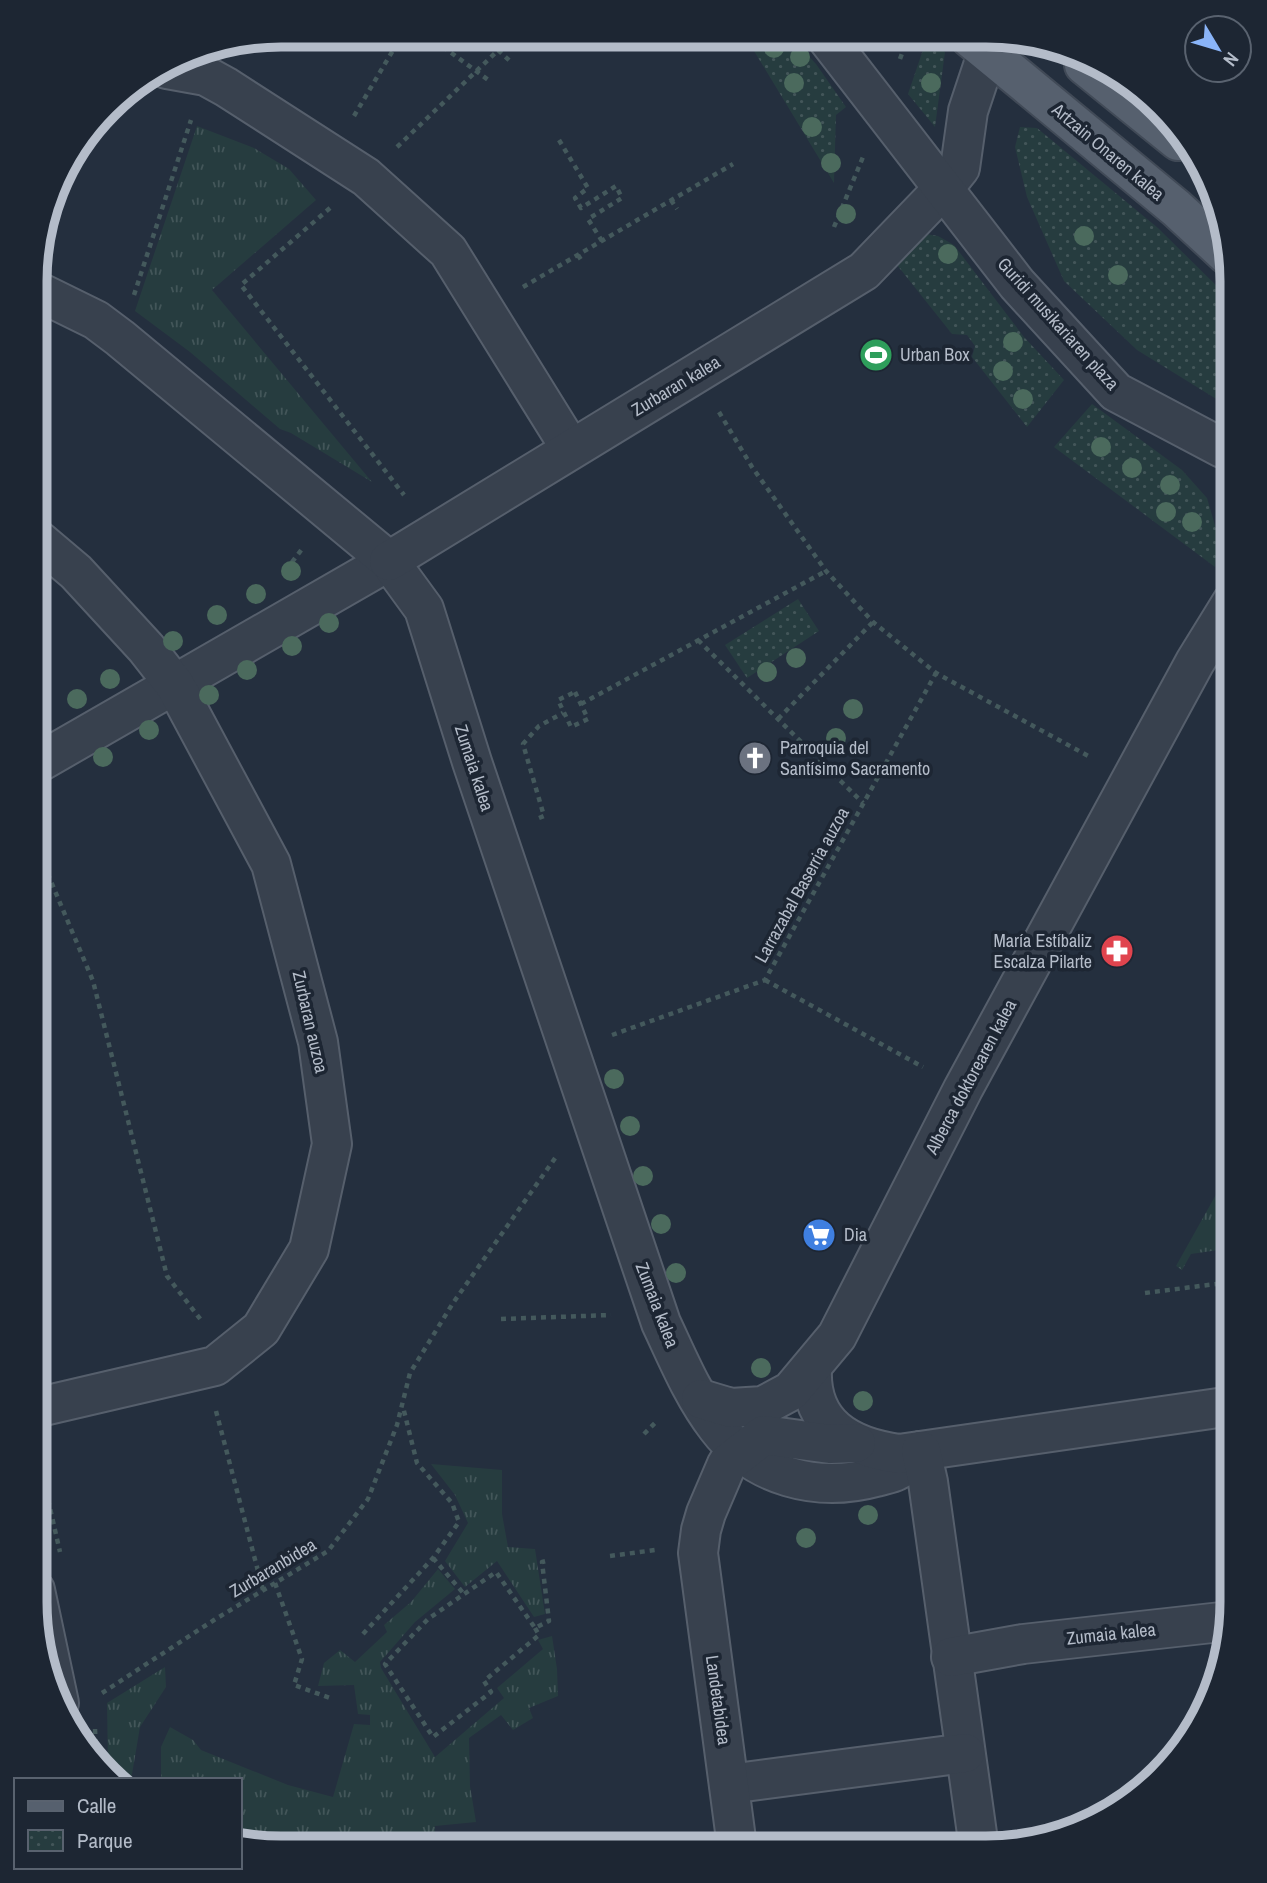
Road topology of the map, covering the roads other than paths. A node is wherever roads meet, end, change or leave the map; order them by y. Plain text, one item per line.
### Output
1 (834, 47) edge
2 (985, 47) edge
3 (992, 47) edge
4 (180, 71) edge
5 (1100, 78) edge
6 (1160, 127) edge
7 (944, 188) junction
8 (1216, 245) edge
9 (47, 296) edge
10 (1220, 447) edge
11 (571, 449) junction
12 (47, 547) edge
13 (388, 561) junction
14 (1220, 622) edge
15 (1220, 646) edge
16 (1195, 662) junction
17 (175, 685) junction
18 (47, 758) edge
19 (812, 1368) junction
20 (701, 1399) junction
21 (47, 1405) edge
22 (1219, 1408) edge
23 (856, 1443) junction
24 (922, 1451) junction
25 (741, 1452) junction
26 (698, 1553) joint
27 (1218, 1622) edge
28 (50, 1630) edge
29 (951, 1657) junction
30 (76, 1701) edge
31 (965, 1753) junction
32 (729, 1784) junction
33 (736, 1836) edge
34 (977, 1836) edge

1 - 7 street, Guridi musikariaren plaza
2 - 7 street
3 - 8 main road, Artzain Onaren kalea
4 - 11 street
5 - 6 main road
7 - 10 street, Guridi musikariaren plaza
7 - 11 street, Zurbaran kalea
9 - 13 street, Zumaia kalea
11 - 13 street, Zurbaran kalea
12 - 17 street, Zurbaran auzoa
13 - 17 street
13 - 20 street, Zumaia kalea
14 - 16 street, Alberca doktorearen kalea
15 - 16 street
16 - 19 street, Alberca doktorearen kalea
17 - 18 street
17 - 21 street, Zurbaran auzoa
19 - 20 street
19 - 23 street, Zumaia kalea
20 - 25 street, Zumaia kalea
22 - 24 street, Zumaia kalea
23 - 24 street, Zumaia kalea
23 - 25 street, Zumaia kalea
24 - 25 street, Zumaia kalea
24 - 29 street
25 - 26 street, Zumaia kalea
26 - 32 street, Landetabidea
27 - 29 street, Zumaia kalea
28 - 30 street
29 - 31 street
31 - 32 street
31 - 34 street
32 - 33 street, Landetabidea

